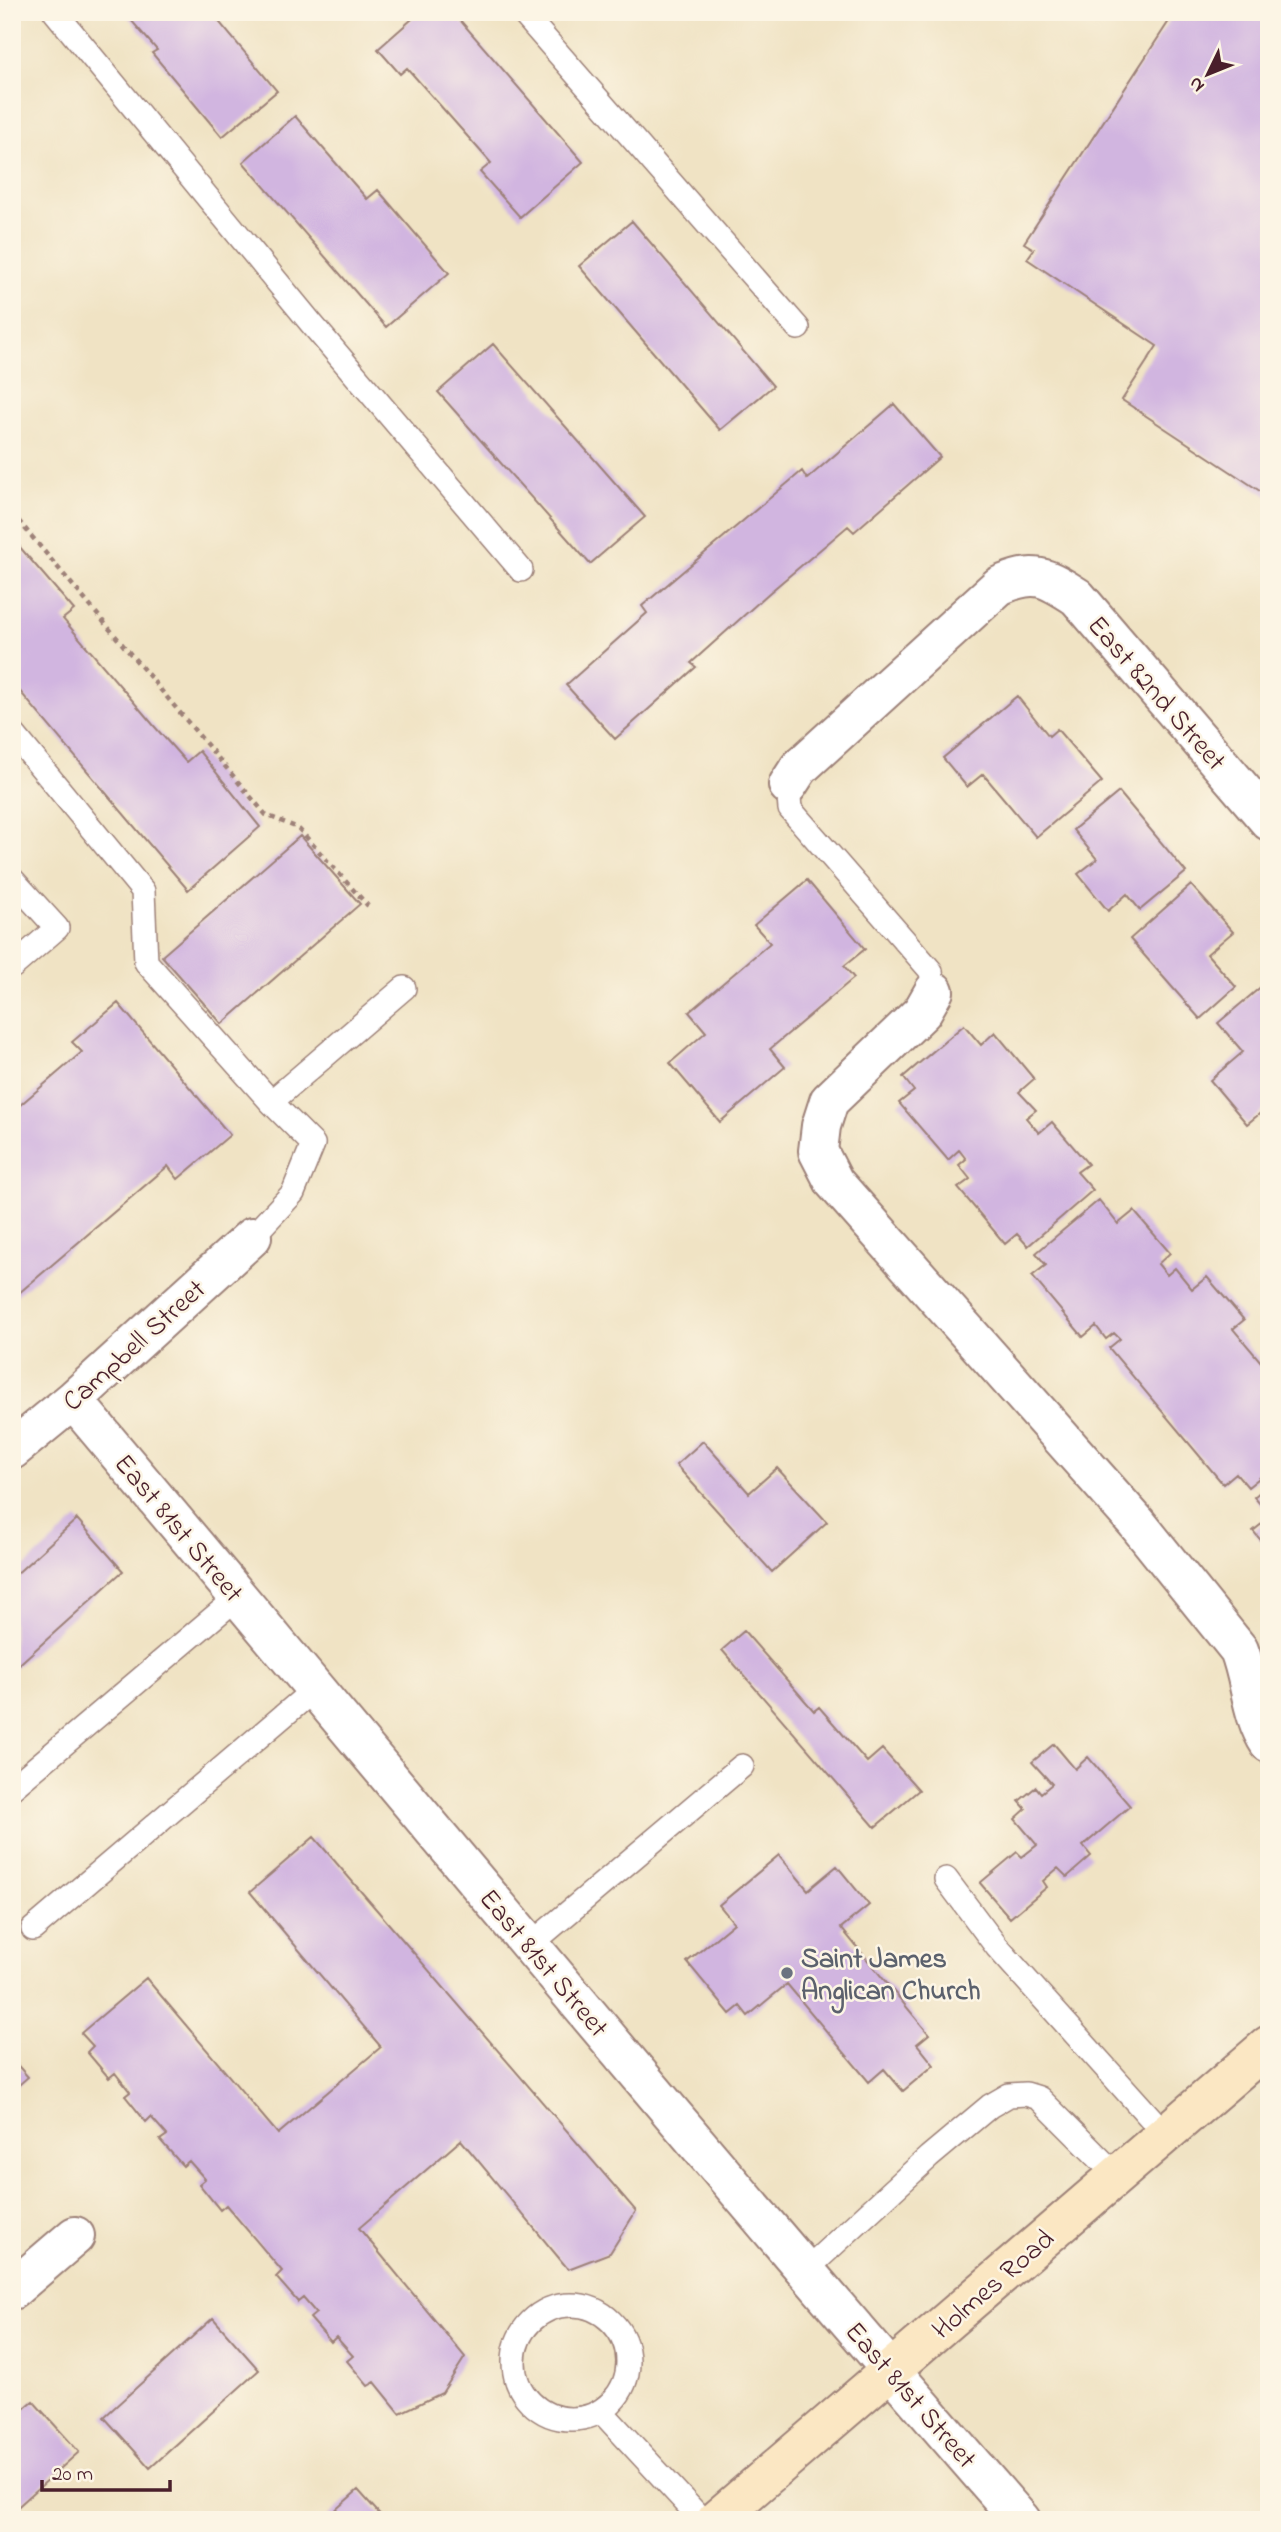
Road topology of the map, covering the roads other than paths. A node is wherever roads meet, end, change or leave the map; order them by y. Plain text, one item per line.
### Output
1 (55, 12) edge
2 (522, 12) edge
3 (798, 328) dead end
4 (521, 570) dead end
5 (12, 732) edge
6 (788, 785) joint
7 (1269, 821) edge
8 (12, 878) edge
9 (12, 967) edge
10 (404, 988) dead end
11 (934, 991) joint
12 (271, 1102) junction
13 (251, 1237) joint
14 (73, 1399) junction
15 (12, 1450) edge
16 (239, 1596) junction
17 (316, 1688) junction
18 (1269, 1743) edge
19 (743, 1766) dead end
20 (12, 1788) edge
21 (946, 1879) dead end
22 (33, 1929) dead end
23 (530, 1945) junction
24 (1269, 2045) edge
25 (1165, 2134) junction
26 (1116, 2176) junction
27 (75, 2236) dead end
28 (806, 2270) junction
29 (12, 2290) edge
30 (890, 2370) junction
31 (601, 2411) junction
32 (702, 2520) edge
33 (716, 2520) edge
34 (1021, 2520) edge

1 - 4 lane
2 - 3 lane
5 - 12 lane
6 - 7 street, East 82nd Street
6 - 11 lane
8 - 9 lane
10 - 12 lane
11 - 18 street
12 - 13 lane
13 - 14 street, Campbell Street
14 - 15 street, Campbell Street
14 - 16 street, East 81st Street
16 - 17 street, East 81st Street
16 - 20 lane
17 - 22 lane
17 - 23 street, East 81st Street
19 - 23 lane
21 - 25 lane
23 - 28 street, East 81st Street
24 - 25 main road, Holmes Road
25 - 26 main road, Holmes Road
26 - 28 lane
26 - 30 main road, Holmes Road
27 - 29 street
28 - 30 street, East 81st Street
30 - 33 main road, Holmes Road
30 - 34 street, East 81st Street
31 - 31 lane
31 - 32 lane

